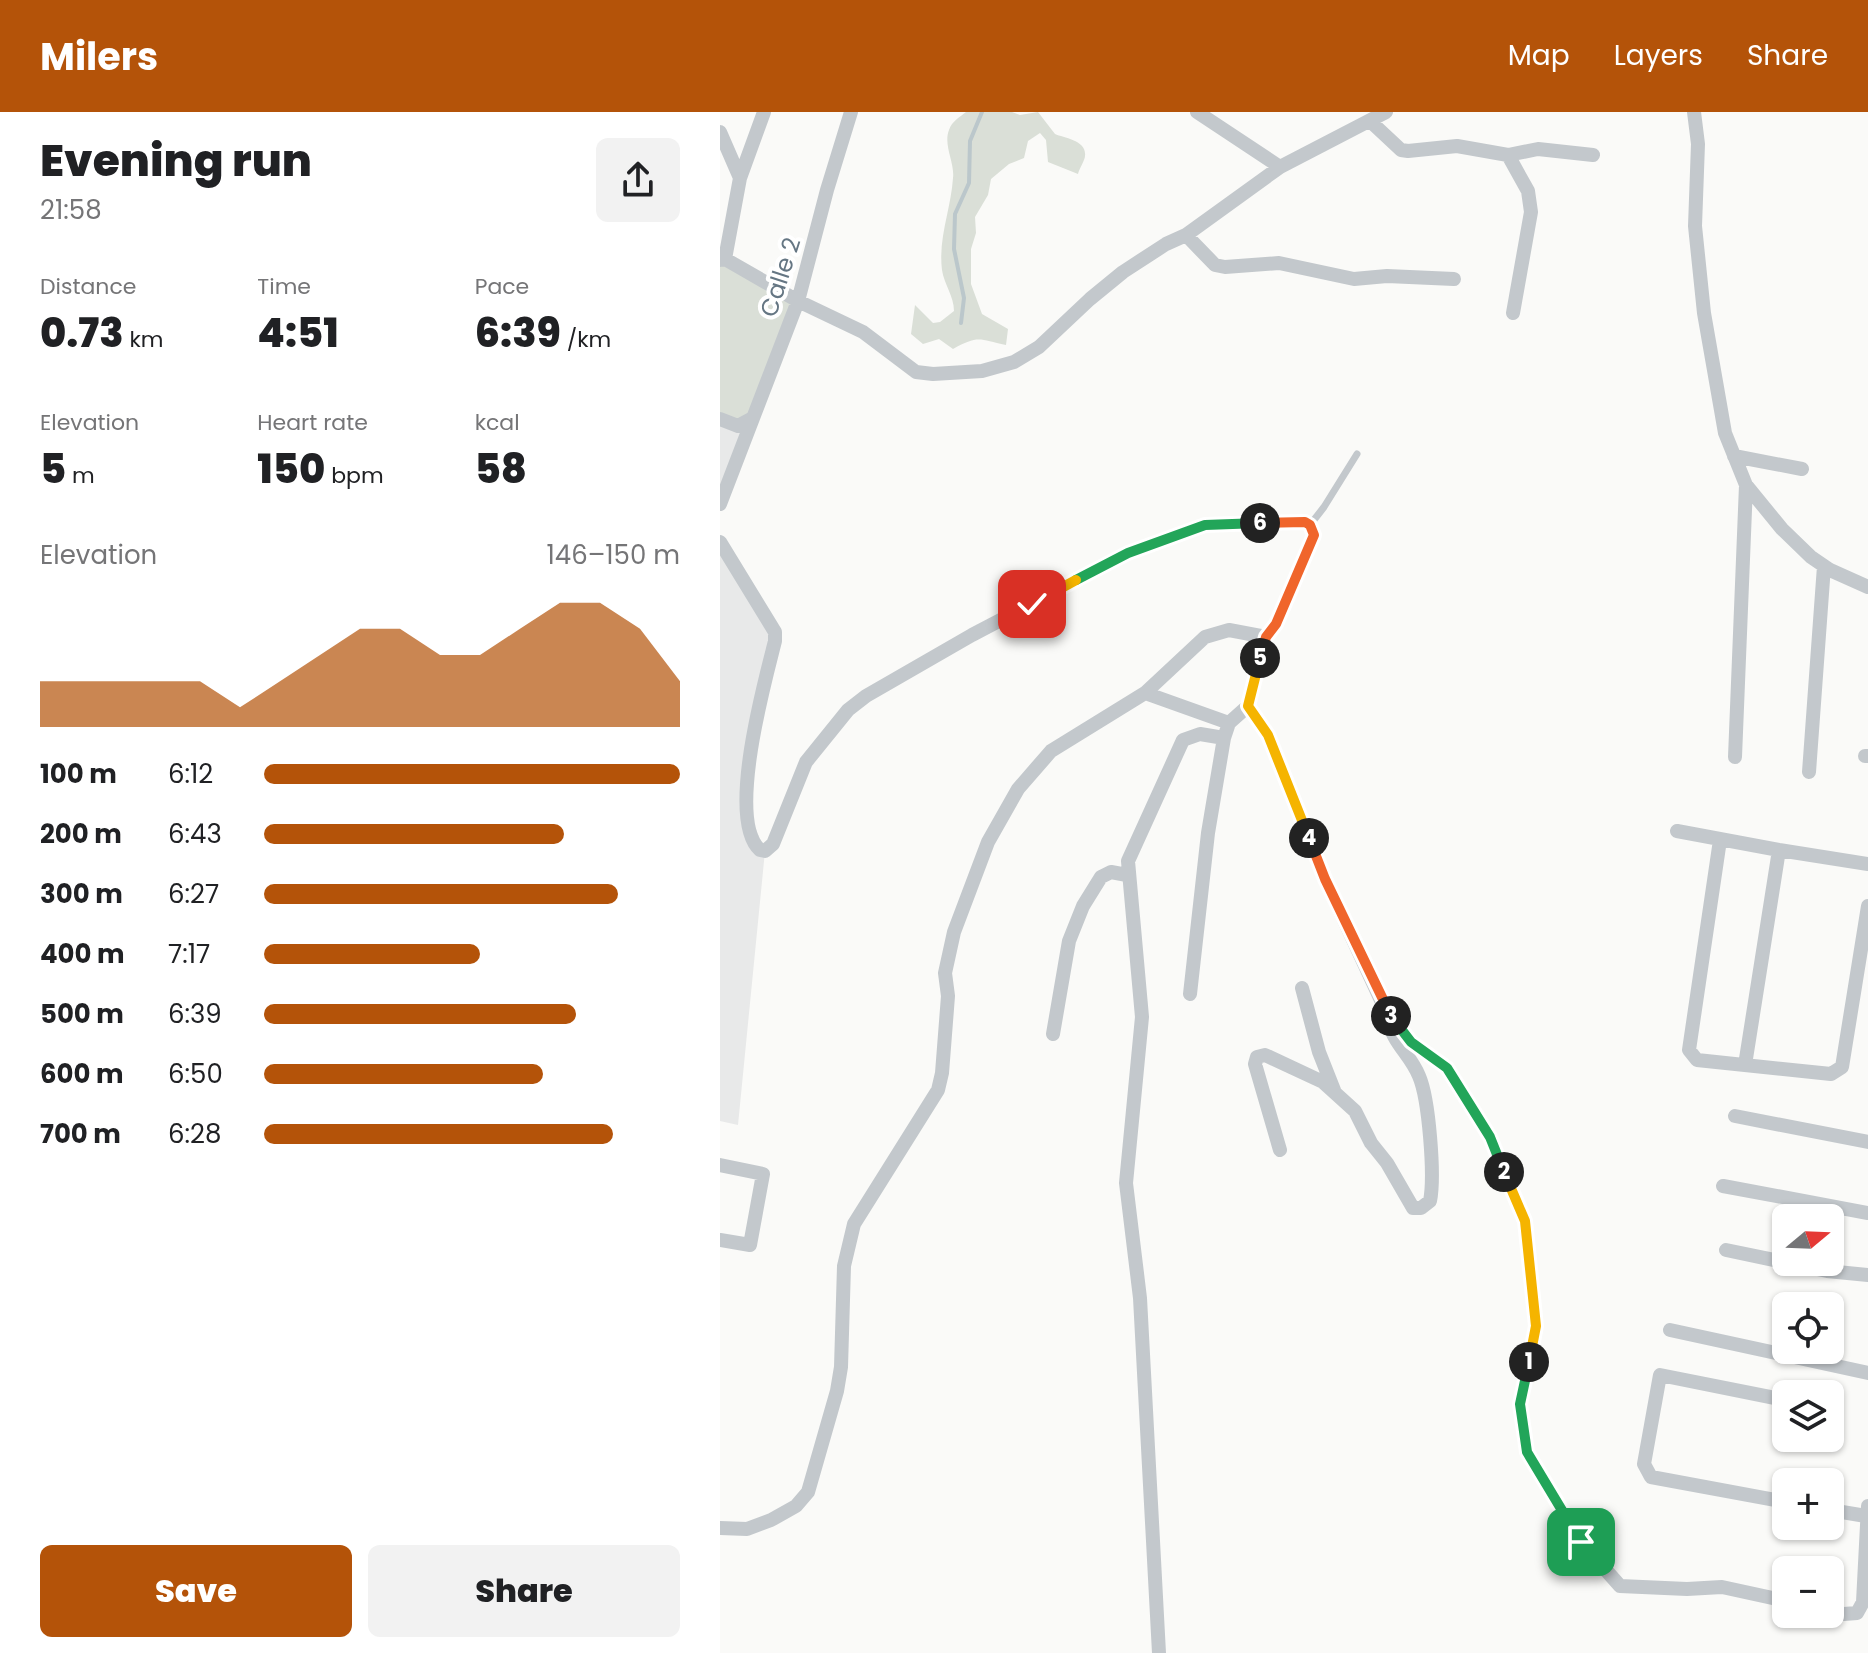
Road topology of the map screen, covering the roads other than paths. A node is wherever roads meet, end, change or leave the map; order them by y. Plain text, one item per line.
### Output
1 (764, 112) edge
2 (851, 112) edge
3 (1197, 112) edge
4 (1386, 112) edge
5 (1694, 112) edge
6 (1370, 121) junction
7 (720, 132) edge
8 (1508, 155) junction
9 (1593, 155) dead end
10 (1280, 167) junction
11 (740, 178) junction
12 (1186, 235) junction
13 (723, 260) edge
14 (1454, 279) dead end
15 (798, 301) junction
16 (1513, 313) dead end
17 (753, 418) junction
18 (720, 419) edge
19 (1357, 454) dead end
20 (1734, 456) junction
21 (1802, 469) dead end
22 (1746, 485) junction
23 (720, 504) edge
24 (1310, 525) junction
25 (720, 542) edge
26 (1824, 566) junction
27 (1868, 587) edge
28 (1266, 637) junction
29 (1145, 693) junction
30 (1248, 706) junction
31 (1226, 731) junction
32 (1735, 757) dead end
33 (1809, 772) dead end
34 (1677, 831) dead end
35 (1720, 840) junction
36 (1779, 850) junction
37 (1868, 864) edge
38 (1127, 875) junction
39 (1868, 906) edge
40 (1302, 988) dead end
41 (1190, 994) dead end
42 (1386, 1011) junction
43 (1053, 1034) dead end
44 (1745, 1065) junction
45 (1334, 1090) junction
46 (1735, 1116) dead end
47 (1868, 1142) edge
48 (1280, 1150) dead end
49 (720, 1165) edge
50 (1723, 1186) dead end
51 (1868, 1213) edge
52 (720, 1240) edge
53 (1726, 1250) dead end
54 (1868, 1275) edge
55 (1670, 1330) dead end
56 (1868, 1373) edge
57 (1772, 1397) edge
58 (1772, 1499) edge
59 (1844, 1510) edge
60 (1867, 1511) edge
61 (721, 1532) edge
62 (1772, 1598) edge
63 (1844, 1614) edge
64 (1159, 1653) edge

1 - 11 street
2 - 15 street, Calle 2
3 - 10 street
4 - 6 street
5 - 20 street
6 - 8 street
6 - 10 street
7 - 11 street
8 - 9 street
8 - 16 street
10 - 12 street
11 - 13 street
12 - 14 street
12 - 15 street
13 - 15 street
15 - 17 street, Calle 2
17 - 18 street
17 - 23 street, Calle 2
19 - 24 lane
20 - 21 street
20 - 22 street
22 - 26 street
22 - 32 street
24 - 25 street
24 - 28 street
26 - 27 street
26 - 33 street
28 - 29 street
28 - 30 street
29 - 31 street
29 - 61 street
30 - 31 street
30 - 42 street
31 - 38 street
31 - 41 street
34 - 35 street
35 - 36 street
35 - 44 street
36 - 37 street
36 - 44 street
38 - 43 street
38 - 64 street
39 - 44 street
40 - 45 street
42 - 45 street
42 - 62 street
45 - 48 street
46 - 47 street
49 - 52 street
50 - 51 street
53 - 54 street
55 - 56 street
57 - 58 street
59 - 60 street
60 - 63 street

